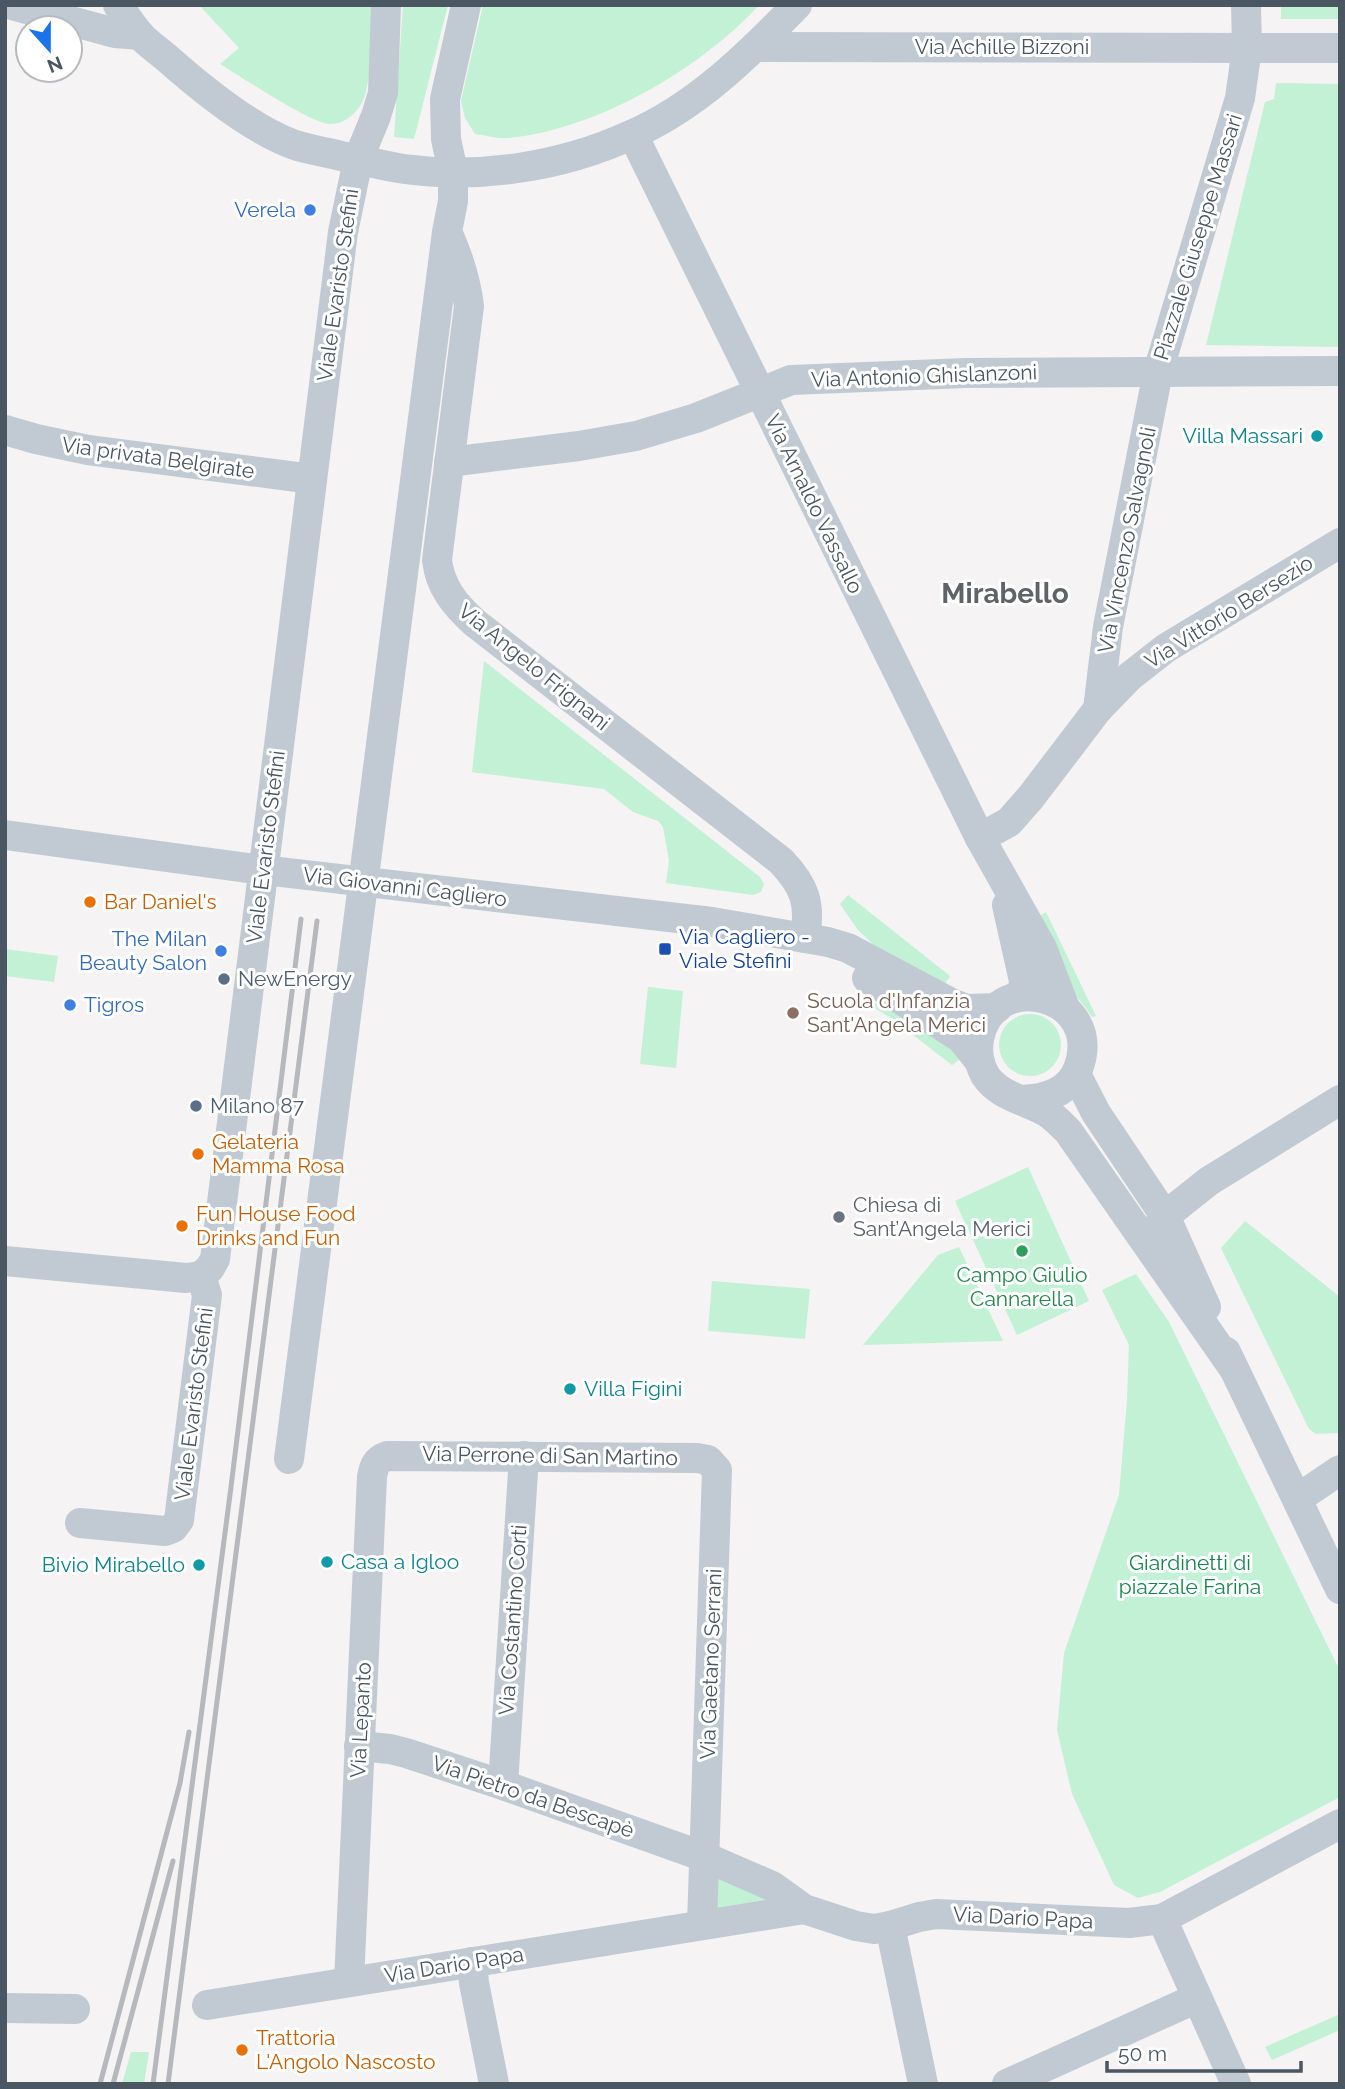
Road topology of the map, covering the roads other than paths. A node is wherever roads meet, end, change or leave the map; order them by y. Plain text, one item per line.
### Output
1 (12, 5) edge
2 (118, 5) edge
3 (386, 5) edge
4 (466, 5) edge
5 (797, 5) edge
6 (1246, 5) edge
7 (140, 35) junction
8 (756, 47) junction
9 (1247, 48) junction
10 (1340, 48) edge
11 (633, 135) junction
12 (359, 160) junction
13 (453, 172) junction
14 (447, 232) junction
15 (1340, 371) edge
16 (1158, 372) junction
17 (759, 393) junction
18 (5, 430) edge
19 (449, 462) junction
20 (312, 479) junction
21 (1340, 543) edge
22 (1098, 709) junction
23 (5, 835) edge
24 (980, 838) junction
25 (263, 870) junction
26 (999, 871) junction
27 (363, 882) junction
28 (805, 938) junction
29 (1010, 1002) junction
30 (1065, 1008) junction
31 (980, 1062) junction
32 (1076, 1074) junction
33 (1021, 1100) junction
34 (1340, 1100) edge
35 (1165, 1216) junction
36 (1146, 1244) junction
37 (5, 1261) edge
38 (201, 1276) junction
39 (1234, 1369) junction
40 (524, 1456) junction
41 (289, 1459) dead end
42 (378, 1460) joint
43 (717, 1470) joint
44 (1340, 1470) edge
45 (1297, 1499) junction
46 (80, 1523) dead end
47 (1340, 1589) edge
48 (359, 1746) junction
49 (503, 1785) junction
50 (1340, 1824) edge
51 (705, 1857) junction
52 (804, 1909) junction
53 (1162, 1919) junction
54 (702, 1925) junction
55 (891, 1926) junction
56 (471, 1962) junction
57 (349, 1982) junction
58 (1197, 1998) junction
59 (207, 2005) dead end
60 (5, 2008) edge
61 (75, 2009) dead end
62 (494, 2084) edge
63 (923, 2084) edge
64 (1007, 2084) edge
65 (1236, 2084) edge

1 - 7 street
2 - 7 street
3 - 12 street, Viale Evaristo Stefini
4 - 13 street
5 - 8 street
6 - 9 street, Piazzale Giuseppe Massari
7 - 12 street
8 - 9 street, Via Achille Bizzoni
8 - 11 street
9 - 10 street
9 - 16 street, Piazzale Giuseppe Massari
11 - 13 street
11 - 17 street, Via Arnaldo Vassallo
12 - 13 street
12 - 20 street, Viale Evaristo Stefini
13 - 14 street
14 - 19 street, Via Angelo Frignani
14 - 27 street
15 - 16 street, Piazzale Giuseppe Massari
16 - 17 street, Via Antonio Ghislanzoni
16 - 22 street, Via Vincenzo Salvagnoli
17 - 19 street, Via Antonio Ghislanzoni
17 - 24 street, Via Arnaldo Vassallo
18 - 20 street, Via privata Belgirate
19 - 28 street, Via Angelo Frignani
20 - 25 street, Viale Evaristo Stefini
21 - 22 street, Via Vittorio Bersezio
22 - 24 street, Via Vittorio Bersezio
23 - 25 street, Via Giovanni Cagliero
24 - 26 street, Via Arnaldo Vassallo
25 - 27 street, Via Giovanni Cagliero
25 - 38 street, Viale Evaristo Stefini
26 - 29 street, Via Arnaldo Vassallo
26 - 30 street, Via Arnaldo Vassallo
27 - 28 street, Via Giovanni Cagliero
27 - 41 street
28 - 29 street, Via Giovanni Cagliero
28 - 31 street, Via Giovanni Cagliero
29 - 30 street
29 - 31 street
30 - 32 street, Via Arnaldo Vassallo
31 - 33 street
32 - 33 street
32 - 35 street
33 - 36 street
34 - 35 street
35 - 36 street
35 - 39 street
36 - 39 street
37 - 38 street
38 - 46 street, Viale Evaristo Stefini
39 - 45 street
40 - 42 street, Via Perrone di San Martino
40 - 43 street, Via Perrone di San Martino
40 - 49 street, Via Costantino Corti
42 - 48 street, Via Lepanto
43 - 51 street, Via Gaetano Serrani
44 - 45 street
45 - 47 street
48 - 49 street, Via Pietro da Bescapè
48 - 57 street, Via Lepanto
49 - 51 street, Via Pietro da Bescapè
50 - 53 street
51 - 52 street, Via Dario Papa
51 - 54 street
52 - 54 street, Via Dario Papa
52 - 55 street, Via Dario Papa
53 - 55 street, Via Dario Papa
53 - 58 street
54 - 56 street, Via Dario Papa
55 - 63 street
56 - 57 street, Via Dario Papa
56 - 62 street
57 - 59 street, Via Dario Papa
58 - 64 street
58 - 65 street
60 - 61 street

